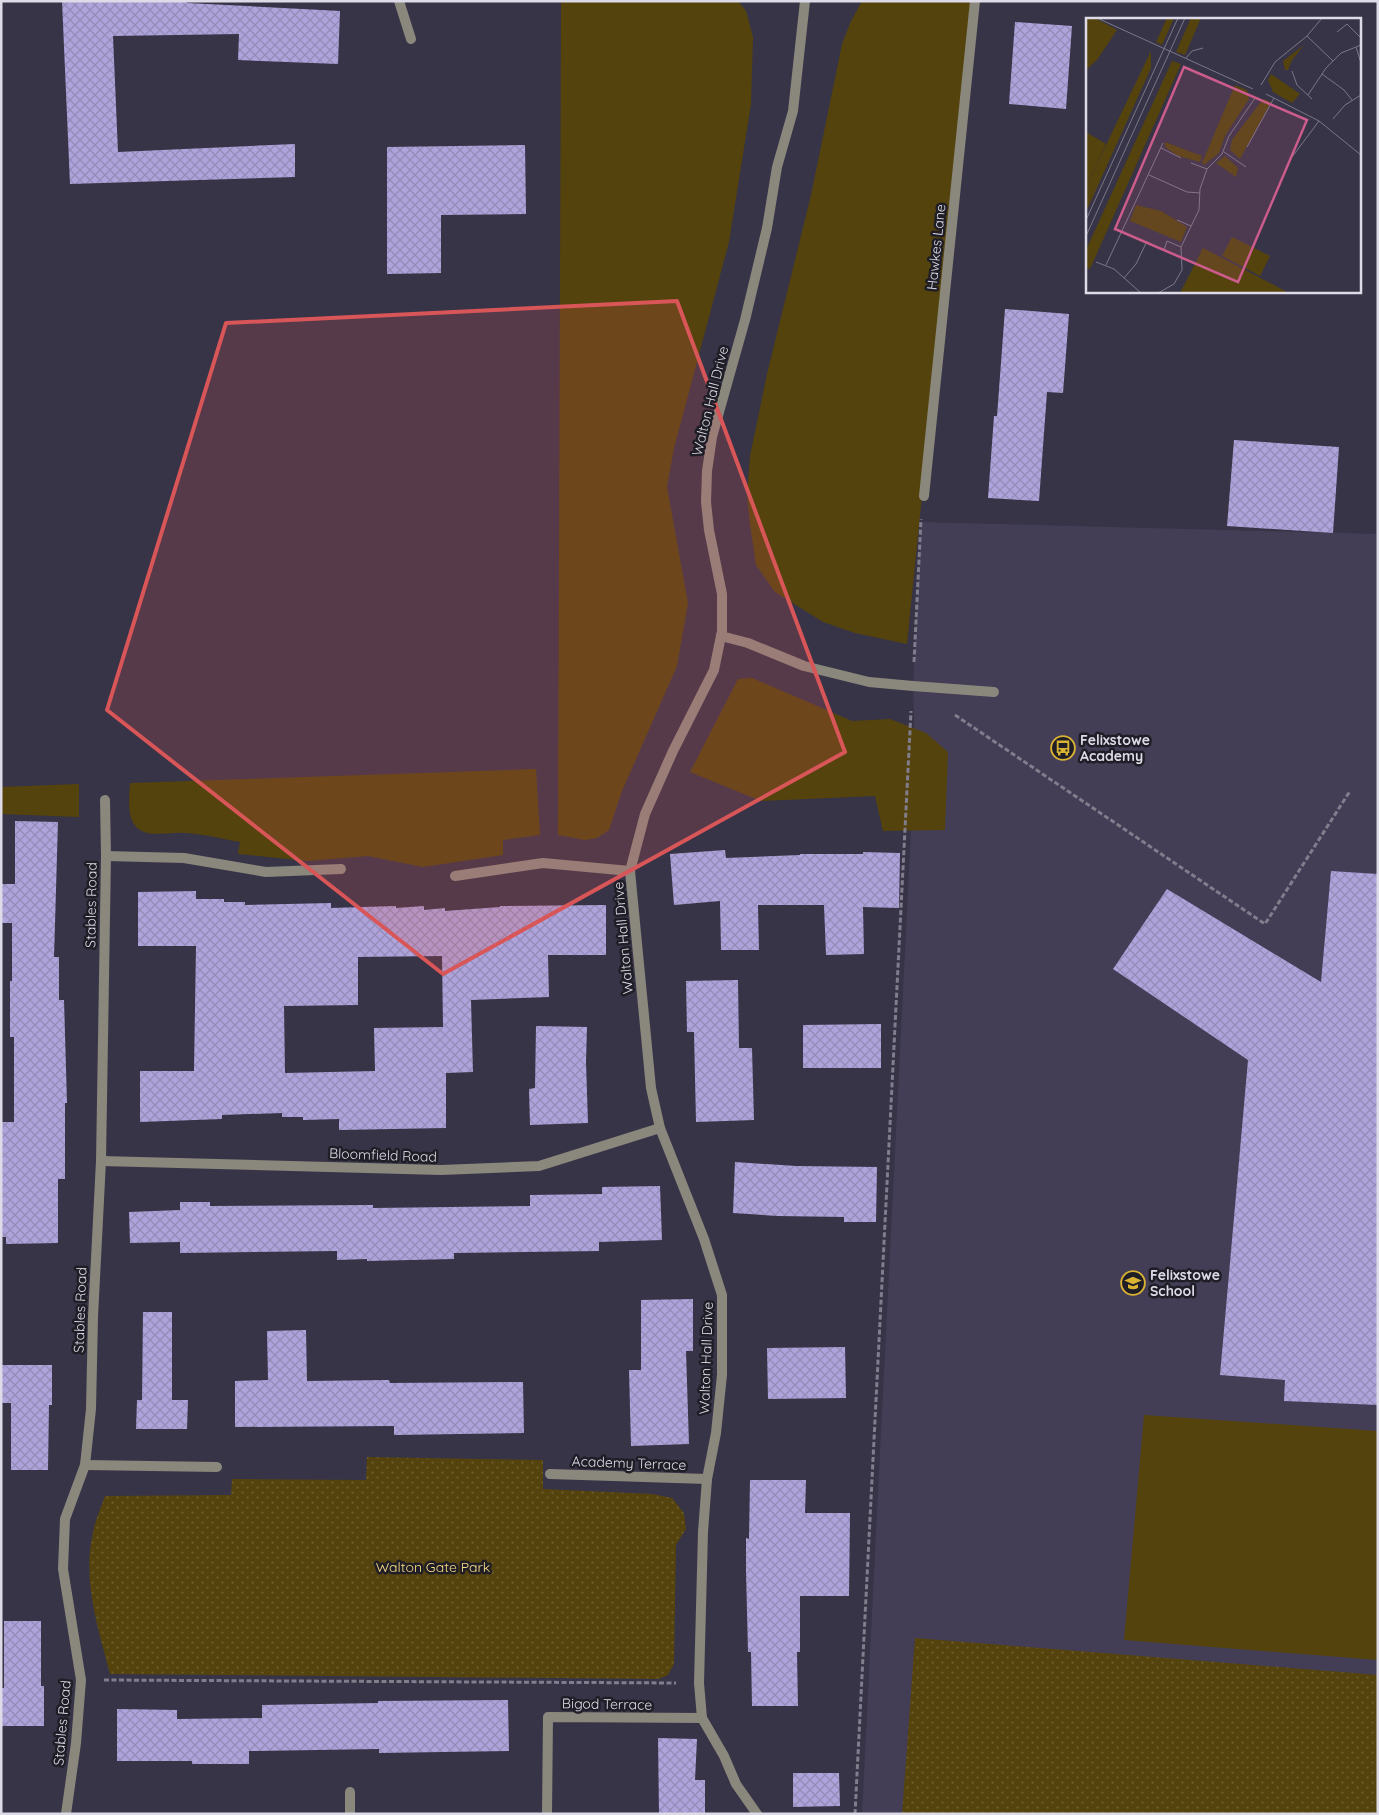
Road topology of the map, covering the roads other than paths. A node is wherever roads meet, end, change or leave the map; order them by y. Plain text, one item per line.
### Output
1 (398, 1) edge
2 (805, 1) edge
3 (975, 1) edge
4 (411, 39) dead end
5 (924, 496) road end
6 (721, 636) junction
7 (994, 692) dead end
8 (105, 800) dead end
9 (106, 856) junction
10 (341, 869) dead end
11 (630, 871) junction
12 (455, 876) dead end
13 (660, 1128) junction
14 (101, 1161) junction
15 (85, 1465) junction
16 (217, 1467) dead end
17 (550, 1474) dead end
18 (706, 1479) junction
19 (702, 1718) junction
20 (350, 1792) dead end
21 (66, 1814) edge
22 (350, 1814) edge
23 (548, 1814) edge
24 (757, 1814) edge

1 - 4 street
2 - 6 street, Walton Hall Drive
3 - 5 street, Hawkes Lane
6 - 7 street
6 - 11 street, Walton Hall Drive
8 - 9 street, Stables Road
9 - 10 street
9 - 14 street, Stables Road
11 - 12 street
11 - 13 street, Walton Hall Drive
13 - 14 street, Bloomfield Road
13 - 18 street, Walton Hall Drive
14 - 15 street, Stables Road
15 - 16 street
15 - 21 street, Stables Road
17 - 18 street, Academy Terrace
18 - 19 street, Walton Hall Drive
19 - 23 street, Bigod Terrace
19 - 24 street, Walton Hall Drive
20 - 22 street

